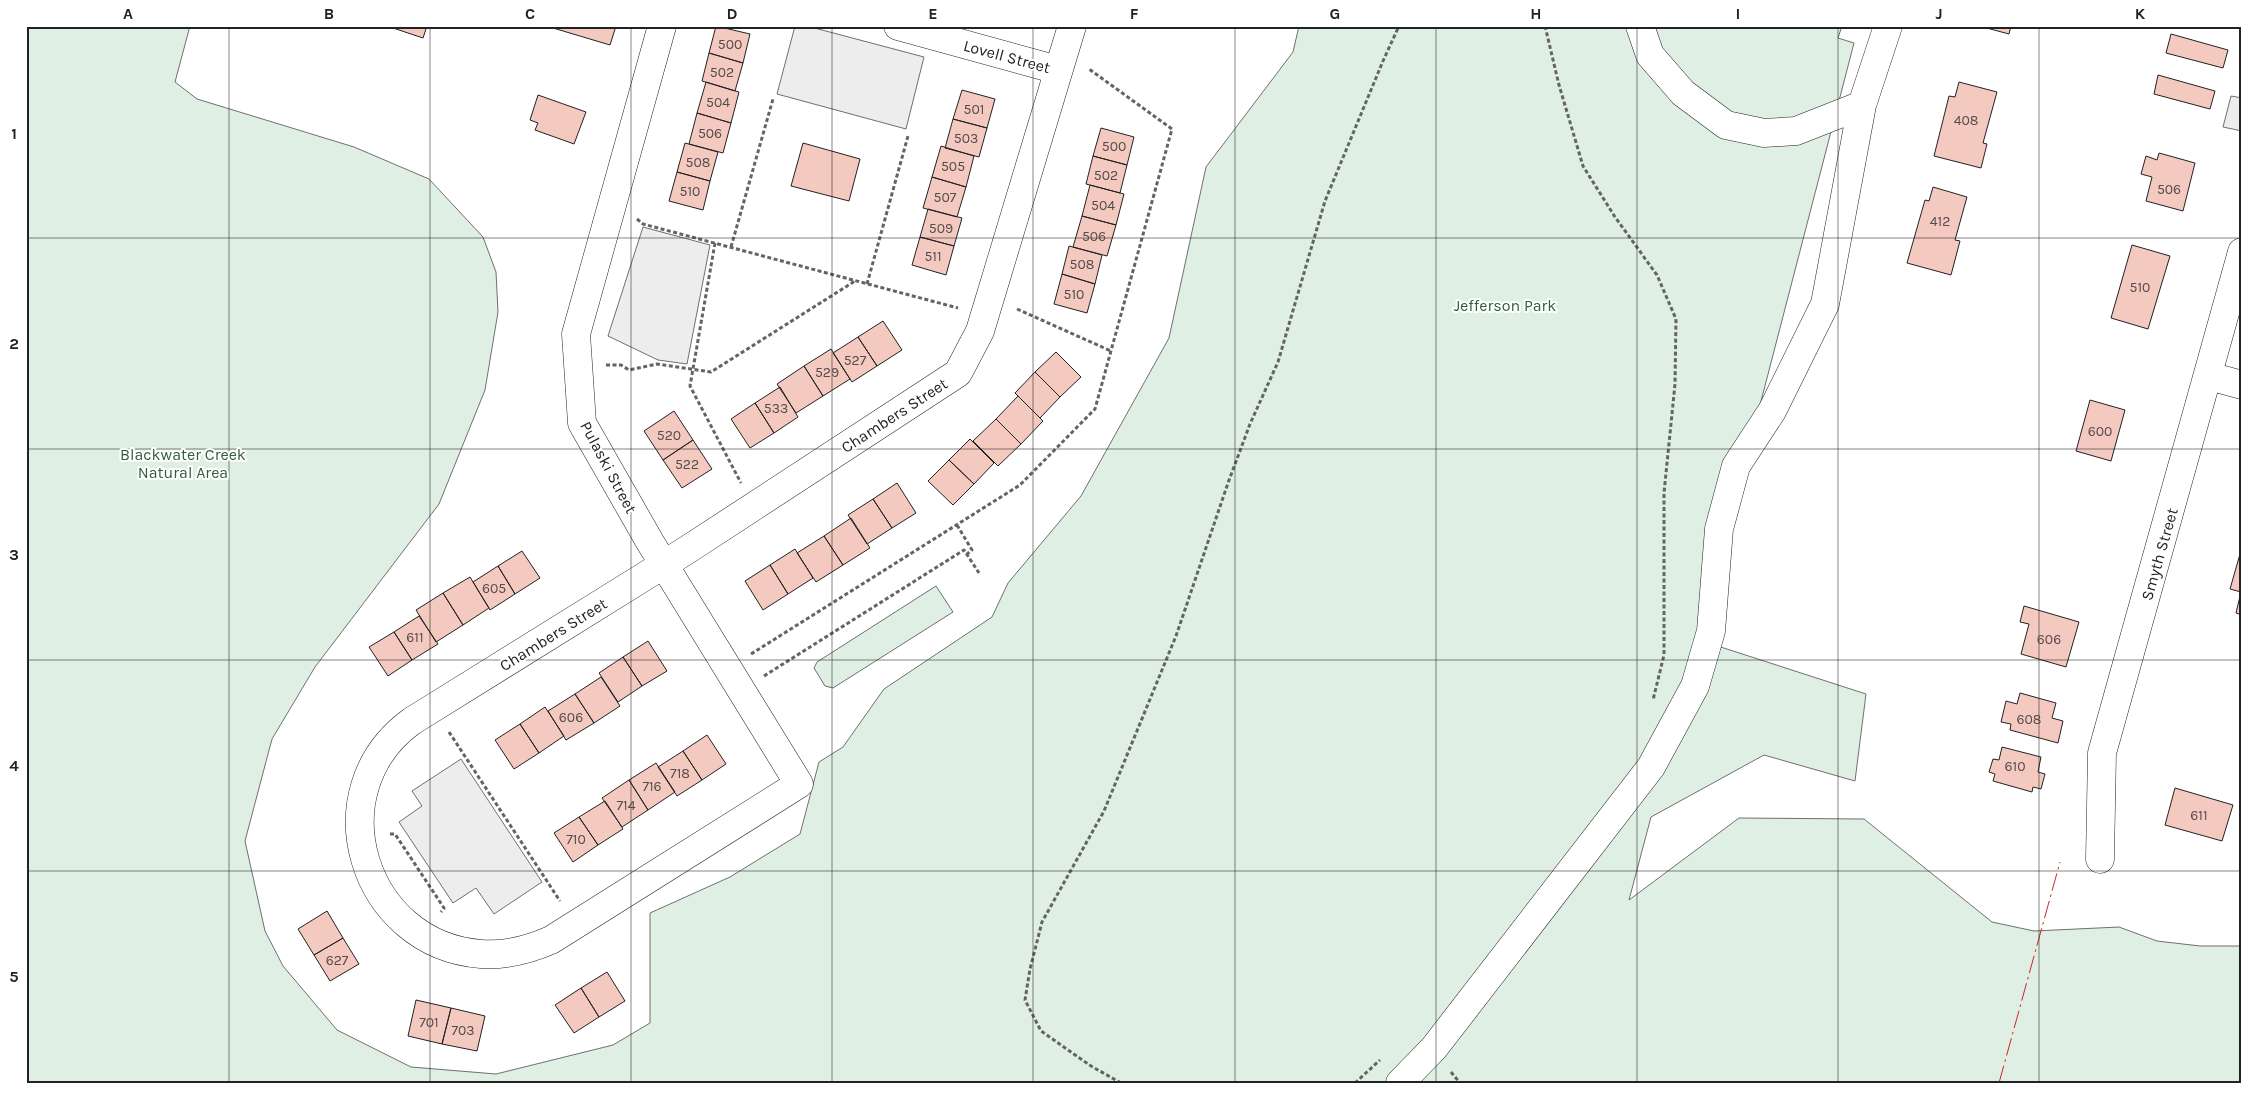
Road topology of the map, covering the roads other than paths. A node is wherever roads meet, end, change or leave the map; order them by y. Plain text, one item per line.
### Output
1 (662, 26) edge
2 (898, 26) edge
3 (1072, 26) edge
4 (1640, 26) edge
5 (1888, 26) edge
6 (1070, 67) junction
7 (1862, 105) junction
8 (2242, 252) edge
9 (2209, 376) junction
10 (2242, 384) edge
11 (664, 564) junction
12 (799, 784) joint
13 (2100, 859) dead end
14 (1400, 1083) edge

1 - 11 street, Pulaski Street
2 - 6 street, Lovell Street
3 - 6 street, Chambers Street
4 - 7 street
5 - 7 street
6 - 11 street, Chambers Street
7 - 14 street
8 - 9 street, Smyth Street
9 - 10 street
9 - 13 street, Smyth Street
11 - 12 street, Pulaski Street
11 - 12 street, Chambers Street

